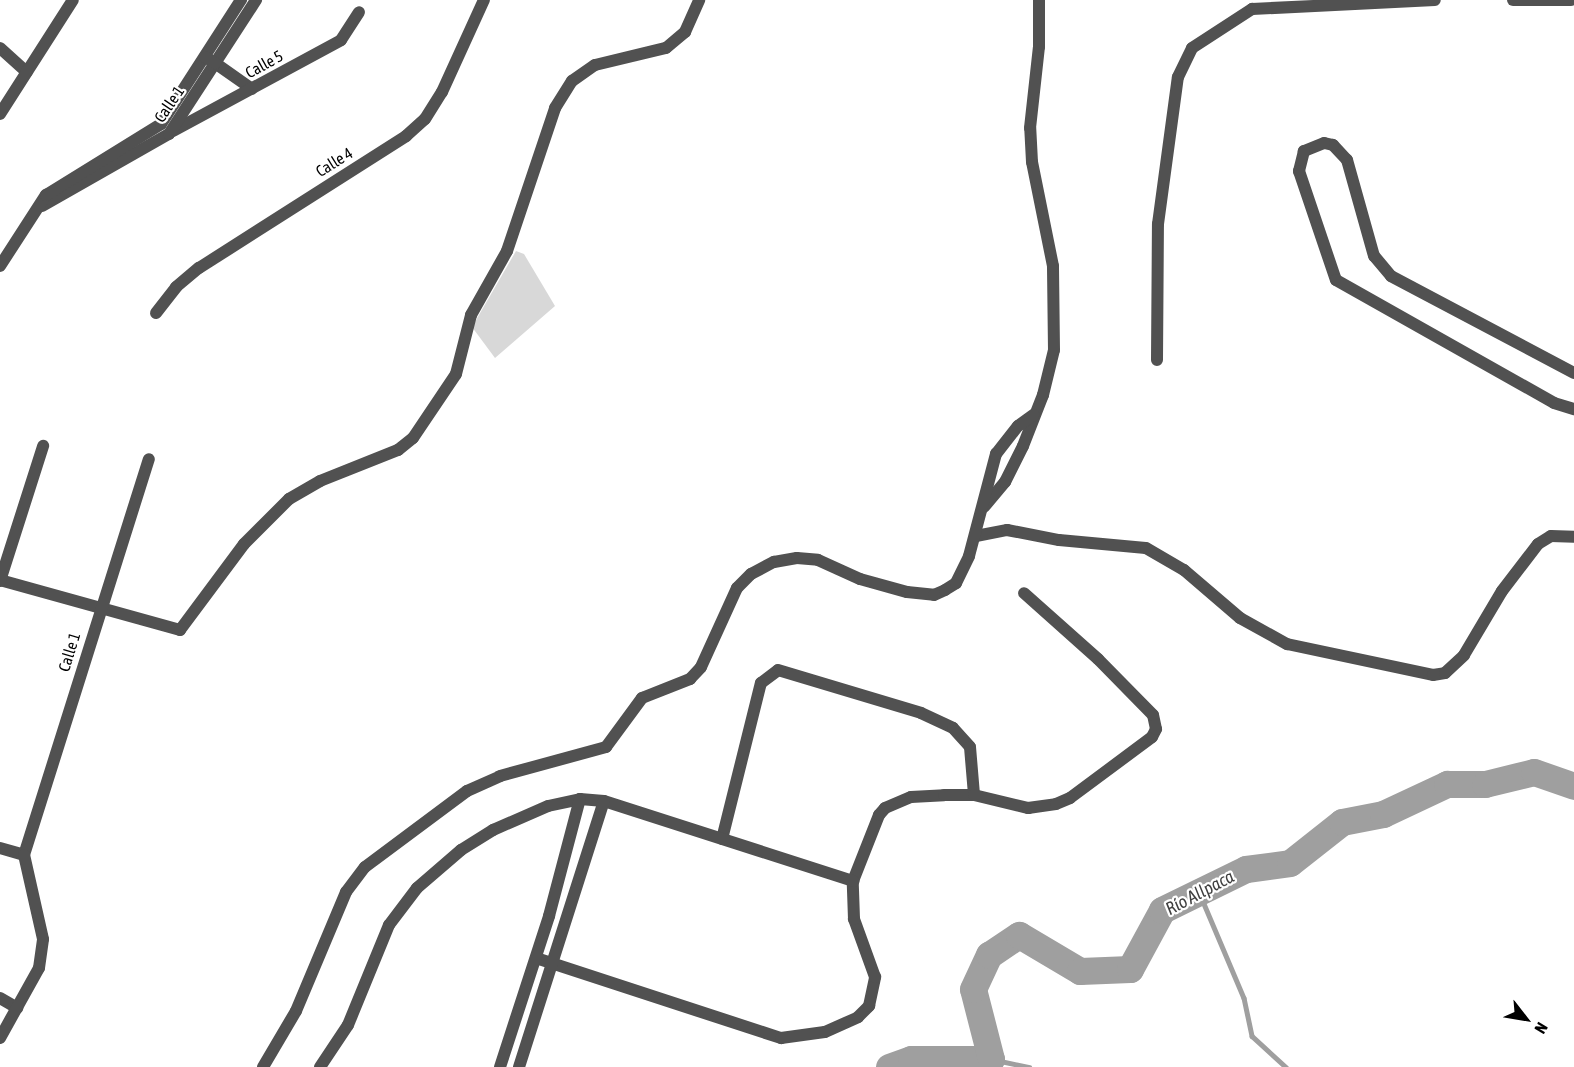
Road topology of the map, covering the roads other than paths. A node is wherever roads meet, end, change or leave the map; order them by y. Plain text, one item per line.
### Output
1 (73, 0) edge
2 (241, 0) edge
3 (256, 0) edge
4 (484, 0) edge
5 (699, 0) edge
6 (1039, 0) edge
7 (1435, 0) edge
8 (1513, 0) edge
9 (1572, 2) edge
10 (359, 12) dead end
11 (0, 48) edge
12 (210, 60) junction
13 (27, 72) junction
14 (252, 89) junction
15 (0, 114) edge
16 (172, 131) junction
17 (42, 206) junction
18 (0, 266) edge
19 (156, 313) dead end
20 (1157, 360) dead end
21 (1574, 373) edge
22 (1574, 409) edge
23 (1033, 415) junction
24 (43, 446) dead end
25 (148, 459) dead end
26 (984, 507) junction
27 (976, 536) junction
28 (1574, 537) edge
29 (0, 580) edge
30 (1024, 592) dead end
31 (100, 608) junction
32 (974, 795) junction
33 (580, 799) junction
34 (604, 801) junction
35 (722, 839) junction
36 (0, 848) edge
37 (24, 855) junction
38 (853, 881) junction
39 (536, 958) junction
40 (552, 965) junction
41 (0, 998) edge
42 (17, 1008) junction
43 (0, 1038) edge
44 (263, 1067) edge
45 (320, 1067) edge
46 (500, 1067) edge
47 (519, 1067) edge

1 - 13 street
2 - 12 street, Calle 1
3 - 12 street, Calle 1
4 - 19 street, Calle 4
5 - 31 street
6 - 23 street
7 - 20 street
8 - 9 street
10 - 14 street, Calle 5
11 - 13 street
12 - 14 street
12 - 16 street, Calle 1
12 - 17 street, Calle 1
13 - 15 street
14 - 16 street, Calle 5
16 - 17 street, Calle 1
17 - 18 street, Calle 1
21 - 22 street
23 - 26 street
23 - 26 street
24 - 29 street
25 - 31 street, Calle 1
26 - 27 street
27 - 28 street
27 - 44 street
29 - 31 street
30 - 32 street
31 - 37 street, Calle 1
32 - 35 street
32 - 38 street
33 - 34 street
33 - 39 street
33 - 45 street
34 - 35 street
34 - 40 street
35 - 38 street
36 - 37 street
37 - 42 street
38 - 40 street
39 - 40 street
39 - 46 street
40 - 47 street
41 - 42 street
42 - 43 street

